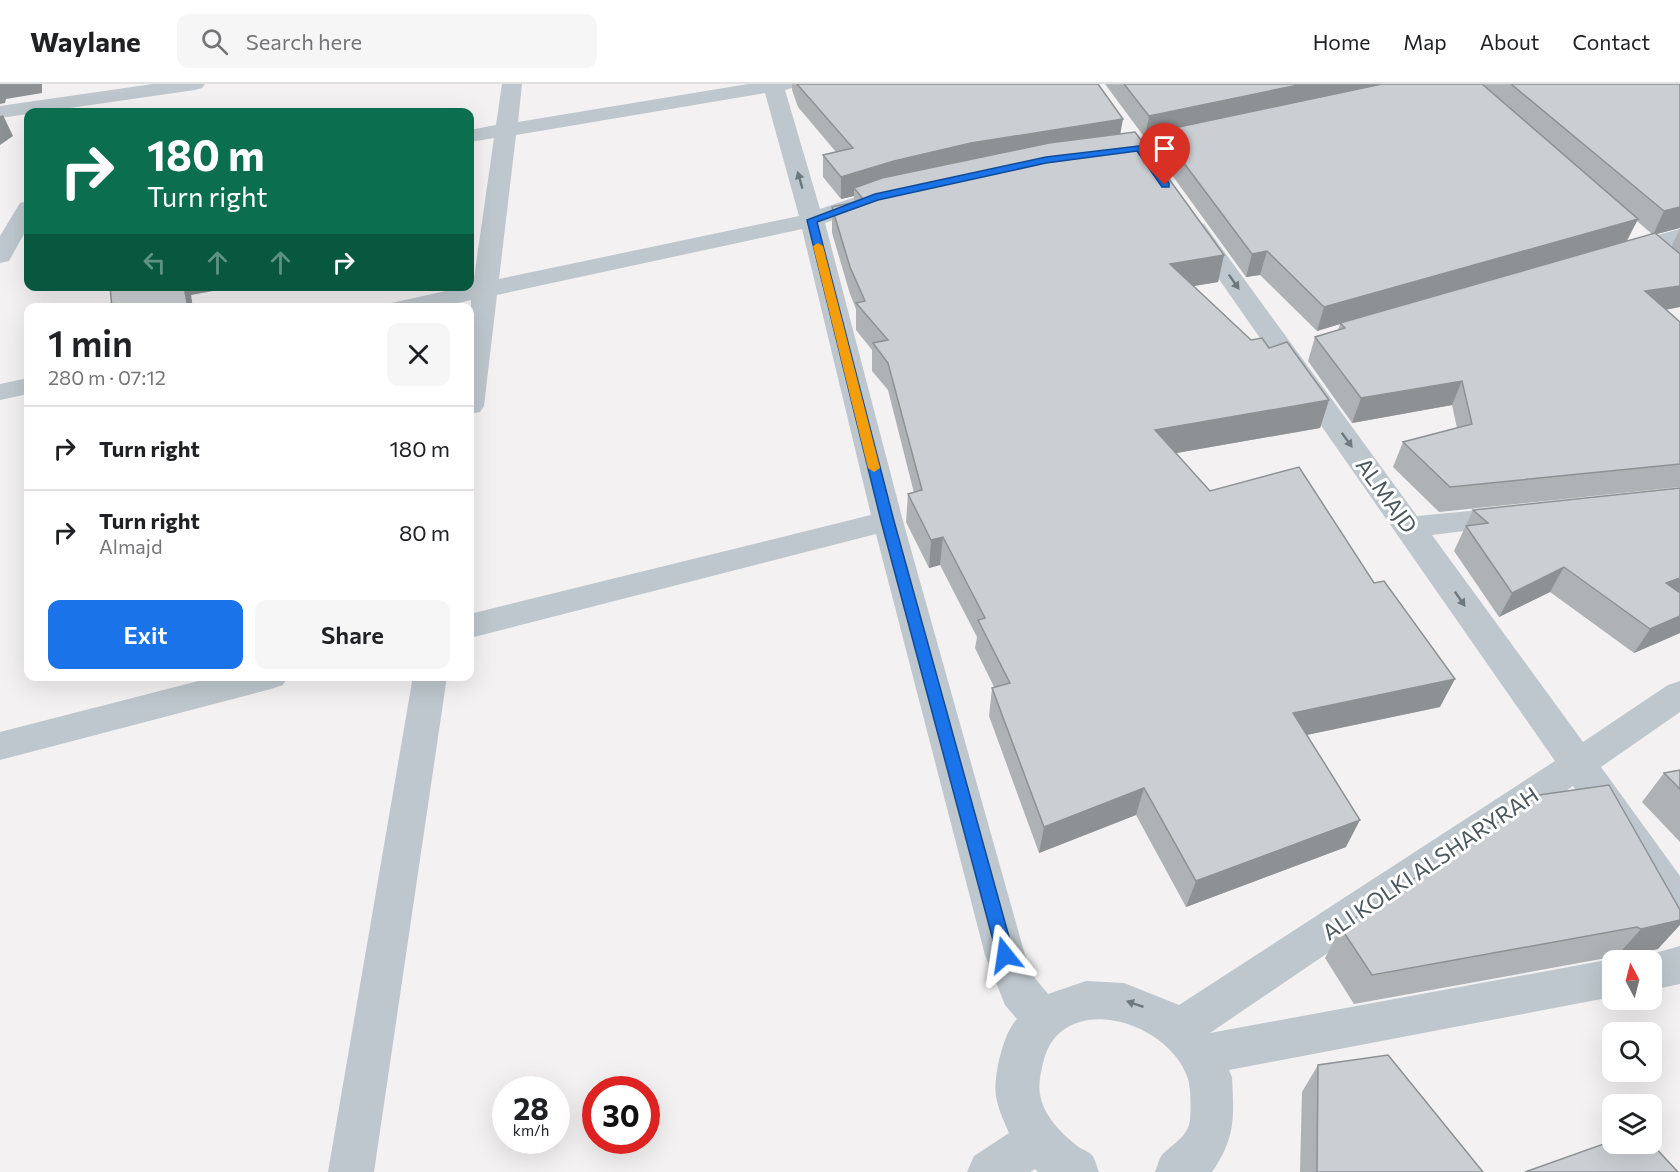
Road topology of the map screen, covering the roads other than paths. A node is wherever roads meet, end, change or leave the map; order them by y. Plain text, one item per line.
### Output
1 (195, 84) edge
2 (512, 84) edge
3 (777, 85) edge
4 (83, 106) edge
5 (55, 108) edge
6 (24, 110) edge
7 (0, 112) edge
8 (507, 130) junction
9 (1219, 131) edge
10 (474, 135) edge
11 (1132, 139) junction
12 (1081, 156) edge
13 (1160, 177) edge
14 (896, 193) edge
15 (1180, 206) edge
16 (24, 210) edge
17 (0, 214) edge
18 (24, 216) edge
19 (812, 220) junction
20 (1680, 236) edge
21 (0, 256) edge
22 (1604, 257) edge
23 (487, 289) junction
24 (423, 303) edge
25 (474, 378) edge
26 (24, 387) edge
27 (0, 392) edge
28 (1539, 514) edge
29 (888, 521) junction
30 (1410, 527) junction
31 (474, 625) edge
32 (252, 681) edge
33 (429, 681) edge
34 (1680, 694) edge
35 (0, 746) edge
36 (1577, 765) junction
37 (1680, 907) edge
38 (1680, 965) edge
39 (1662, 968) edge
40 (1602, 980) edge
41 (1042, 1020) junction
42 (1189, 1042) junction
43 (1038, 1140) junction
44 (1196, 1166) edge
45 (351, 1172) edge
46 (990, 1172) edge
47 (1076, 1172) edge

1 - 4 street
2 - 8 street
3 - 8 street
19 -> 3 street
4 - 5 street
6 - 7 street
8 - 10 street
8 - 23 street
9 - 11 street
11 - 12 street
11 - 13 street
14 - 19 street
15 -> 30 street, ALMAJD
16 - 17 street
18 - 21 street
19 - 23 street
19 - 29 street
20 - 22 street
23 - 24 street
23 - 25 street
26 - 27 street
28 - 30 street
29 - 31 street
29 - 41 street
30 -> 36 street, ALMAJD
32 - 35 street
33 - 45 street
34 - 36 street, ALI KOLKI ALSHARYRAH
36 - 37 street, ALMAJD
36 - 42 street, ALI KOLKI ALSHARYRAH
38 - 39 street
40 - 42 street
42 -> 41 street
41 - 43 street
42 - 44 street
43 - 46 street
43 - 47 street

